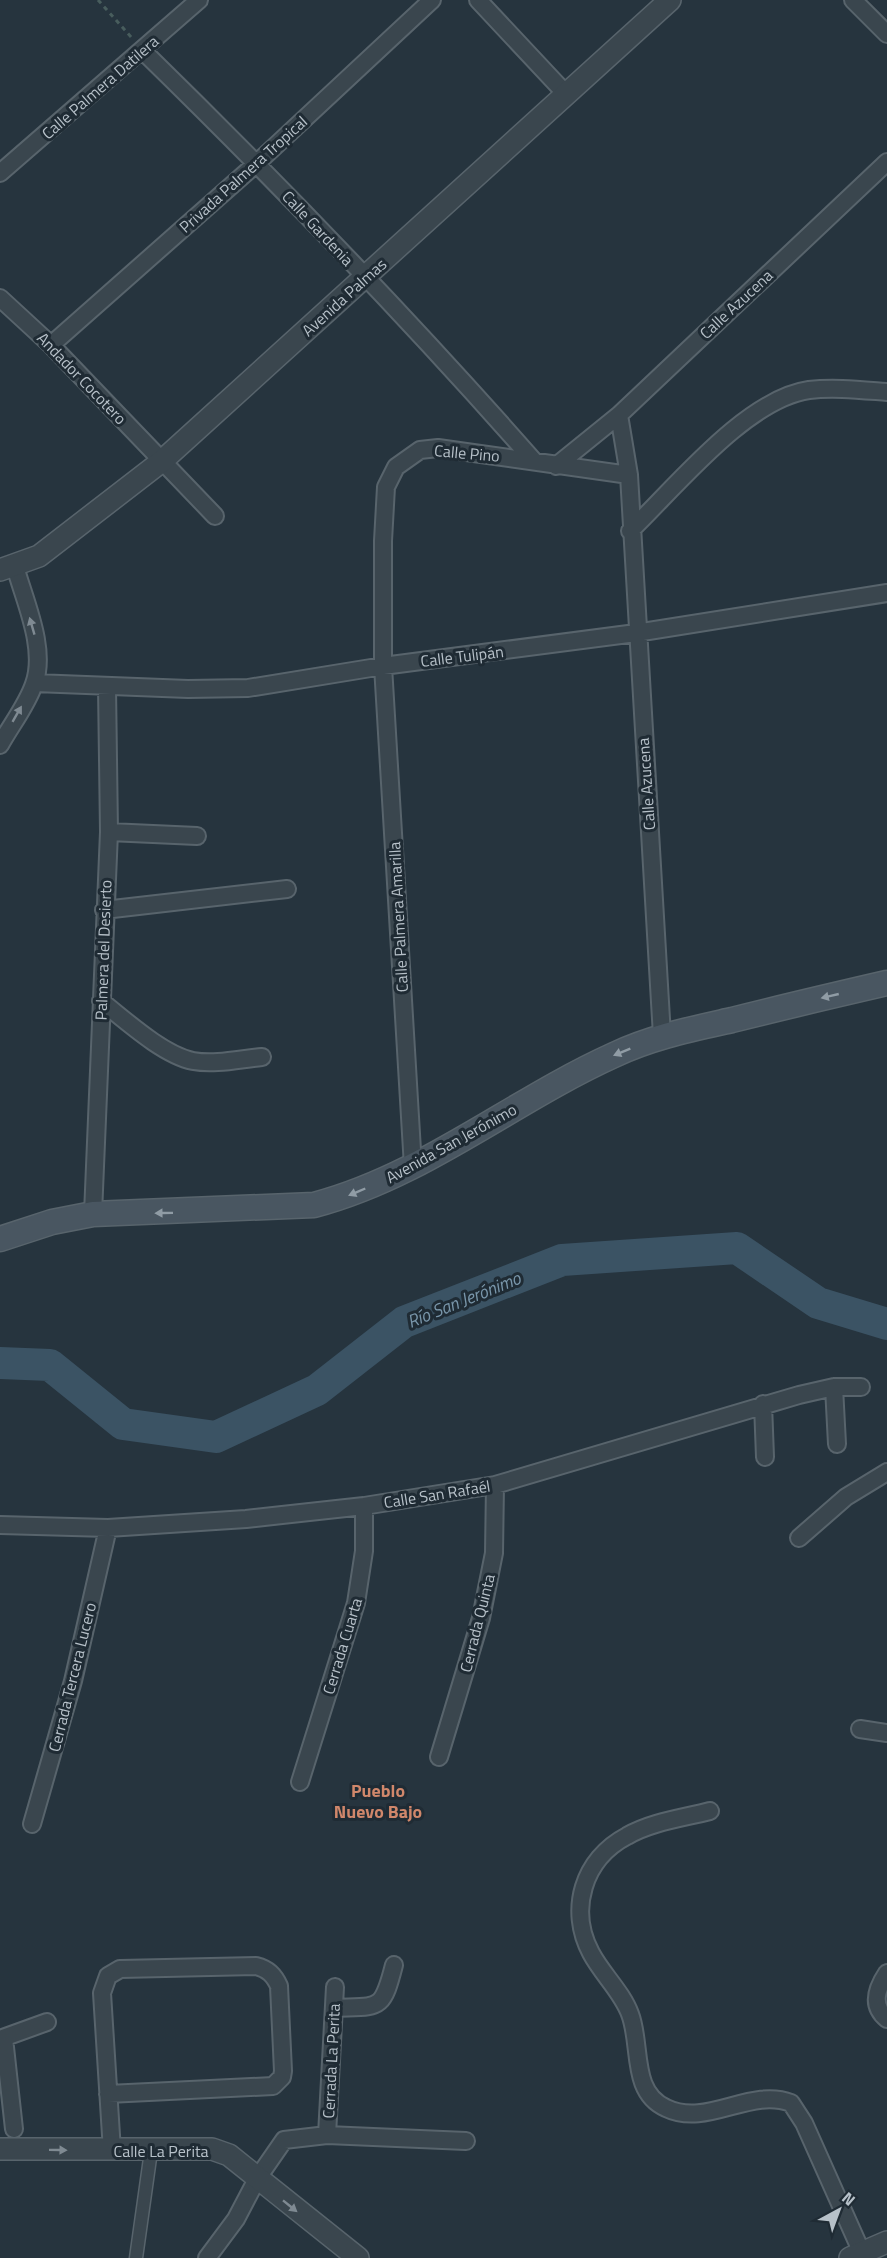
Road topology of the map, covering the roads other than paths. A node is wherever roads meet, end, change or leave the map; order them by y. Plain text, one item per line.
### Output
1 (199, 0) edge
2 (432, 0) edge
3 (478, 0) edge
4 (670, 0) edge
5 (853, 0) edge
6 (887, 34) edge
7 (143, 51) junction
8 (566, 94) junction
9 (887, 162) edge
10 (257, 163) junction
11 (0, 173) edge
12 (365, 278) junction
13 (0, 298) edge
14 (51, 345) junction
15 (887, 392) edge
16 (619, 415) junction
17 (162, 461) junction
18 (534, 461) junction
19 (556, 466) junction
20 (629, 475) junction
21 (215, 516) dead end
22 (630, 531) junction
23 (7, 568) edge
24 (887, 593) edge
25 (636, 633) junction
26 (383, 666) junction
27 (35, 683) junction
28 (107, 687) junction
29 (0, 745) edge
30 (109, 832) junction
31 (197, 836) dead end
32 (288, 889) dead end
33 (104, 910) junction
34 (887, 983) edge
35 (101, 1001) junction
36 (662, 1036) junction
37 (262, 1057) dead end
38 (414, 1167) junction
39 (93, 1214) junction
40 (4, 1232) edge
41 (834, 1387) junction
42 (861, 1387) dead end
43 (763, 1404) junction
44 (837, 1444) dead end
45 (765, 1456) dead end
46 (887, 1472) edge
47 (495, 1485) junction
48 (364, 1506) junction
49 (0, 1526) edge
50 (108, 1528) junction
51 (799, 1538) dead end
52 (860, 1730) dead end
53 (887, 1733) edge
54 (439, 1757) dead end
55 (300, 1782) dead end
56 (710, 1811) dead end
57 (32, 1824) dead end
58 (394, 1965) dead end
59 (887, 1973) edge
60 (335, 1987) dead end
61 (334, 2007) junction
62 (887, 2019) edge
63 (47, 2022) dead end
64 (2, 2038) edge
65 (108, 2094) junction
66 (14, 2129) dead end
67 (327, 2135) junction
68 (466, 2141) dead end
69 (0, 2150) edge
70 (112, 2151) junction
71 (151, 2151) junction
72 (257, 2179) junction
73 (887, 2242) edge
74 (856, 2255) edge
75 (136, 2258) edge
76 (207, 2258) edge
77 (358, 2258) edge

1 - 7 street, Calle Palmera Datilera
2 - 10 street, Privada Palmera Tropical
3 - 8 street
4 - 8 street, Avenida Palmas
5 - 6 street
7 - 10 street, Calle Gardenia
7 - 11 street, Calle Palmera Datilera
8 - 12 street, Avenida Palmas
9 - 16 street, Calle Azucena
10 - 12 street, Calle Gardenia
10 - 14 street, Privada Palmera Tropical
12 - 17 street, Avenida Palmas
12 - 18 street, Calle Gardenia
13 - 14 street, Andador Cocotero
14 - 17 street, Andador Cocotero
15 - 22 street
16 - 19 street
16 - 20 street, Calle Azucena
17 - 21 street, Andador Cocotero
17 - 23 street, Avenida Palmas
18 - 19 street, Calle Pino
18 - 26 street, Calle Pino
19 - 20 street
20 - 22 street, Calle Azucena
22 - 25 street, Calle Azucena
27 -> 23 street
24 - 25 street, Calle Tulipán
25 - 26 street, Calle Tulipán
25 - 36 street, Calle Azucena
26 - 28 street, Calle Tulipán
26 - 38 street, Calle Palmera Amarilla
27 - 28 street, Calle Tulipán
29 -> 27 street
28 - 30 street, Palmera del Desierto
30 - 31 street
30 - 33 street, Palmera del Desierto
32 - 33 street
33 - 35 street, Palmera del Desierto
34 -> 36 main road, Avenida San Jerónimo
35 - 37 street
35 - 39 street, Palmera del Desierto
36 -> 38 main road, Avenida San Jerónimo
38 -> 39 main road, Avenida San Jerónimo
39 - 40 main road, Avenida San Jerónimo
41 - 42 street, Calle San Rafaél
41 - 43 street, Calle San Rafaél
41 - 44 street
43 - 45 street
43 - 47 street, Calle San Rafaél
46 - 51 street
47 - 48 street, Calle San Rafaél
47 - 54 street, Cerrada Quinta
48 - 50 street, Calle San Rafaél
48 - 55 street, Cerrada Cuarta
49 - 50 street, Calle San Rafaél
50 - 57 street, Cerrada Tercera Lucero
52 - 53 street
56 - 74 street
58 - 61 street
59 - 62 street
60 - 61 street, Cerrada La Perita
61 - 67 street, Cerrada La Perita
63 - 64 street
64 - 66 street
65 - 65 street
65 - 70 street
67 - 68 street, Cerrada La Perita
67 - 72 street, Cerrada La Perita
69 -> 70 street, Calle La Perita
70 - 71 street, Calle La Perita
71 - 72 street, Calle La Perita
71 - 75 street
72 - 76 street, Cerrada La Perita
72 -> 77 street, Calle La Perita
73 - 74 street

